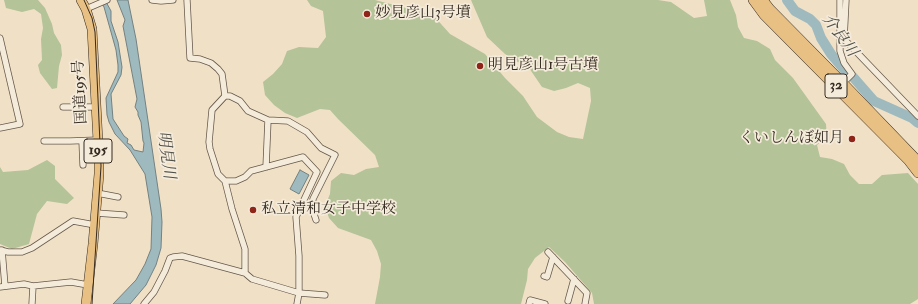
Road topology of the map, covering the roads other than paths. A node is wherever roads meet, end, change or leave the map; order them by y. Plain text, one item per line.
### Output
1 (81, 0) edge
2 (107, 0) edge
3 (152, 0) edge
4 (173, 0) edge
5 (187, 0) edge
6 (754, 0) edge
7 (763, 0) edge
8 (840, 0) edge
9 (846, 0) edge
10 (86, 9) junction
11 (0, 38) edge
12 (843, 83) junction
13 (225, 96) junction
14 (63, 106) dead end
15 (96, 107) junction
16 (918, 116) edge
17 (268, 120) junction
18 (0, 128) edge
19 (98, 140) junction
20 (44, 141) dead end
21 (82, 141) junction
22 (918, 161) edge
23 (83, 165) dead end
24 (266, 167) junction
25 (918, 173) edge
26 (225, 181) junction
27 (97, 193) junction
28 (118, 197) dead end
29 (96, 213) junction
30 (124, 215) dead end
31 (316, 220) dead end
32 (95, 224) junction
33 (1, 250) edge
34 (245, 273) junction
35 (544, 276) dead end
36 (574, 279) junction
37 (88, 285) junction
38 (33, 286) junction
39 (2, 287) edge
40 (299, 292) junction
41 (325, 295) dead end
42 (568, 301) dead end
43 (32, 304) edge
44 (86, 304) edge
45 (144, 304) edge
46 (297, 304) edge
47 (529, 304) edge
48 (545, 304) edge
49 (585, 304) edge

1 - 10 highway, 国道195号 / 195
2 - 10 street
3 - 4 street
5 - 13 street
6 - 25 highway, 32
7 - 12 highway, 32
8 - 12 street
9 - 16 street
10 - 15 highway, 国道195号 / 195
11 - 18 street
12 - 22 highway, 32
13 - 17 street
13 - 26 street
14 - 15 street
15 - 19 highway, 国道195号 / 195
17 - 24 street
17 - 31 street
19 - 21 street
19 - 27 highway, 国道195号 / 195
20 - 21 street
21 - 23 street
24 - 26 street
24 - 40 street
26 - 34 street
27 - 28 street
27 - 29 highway, 国道195号 / 195
29 - 30 street
29 - 32 highway, 国道195号 / 195
32 - 33 street
32 - 37 highway, 国道195号 / 195
33 - 39 street
34 - 40 street
34 - 45 street
35 - 36 street
36 - 42 street
36 - 49 street
37 - 38 street
37 - 44 highway, 国道195号 / 195
38 - 39 street
38 - 43 street
40 - 41 street
40 - 46 street
47 - 48 street

